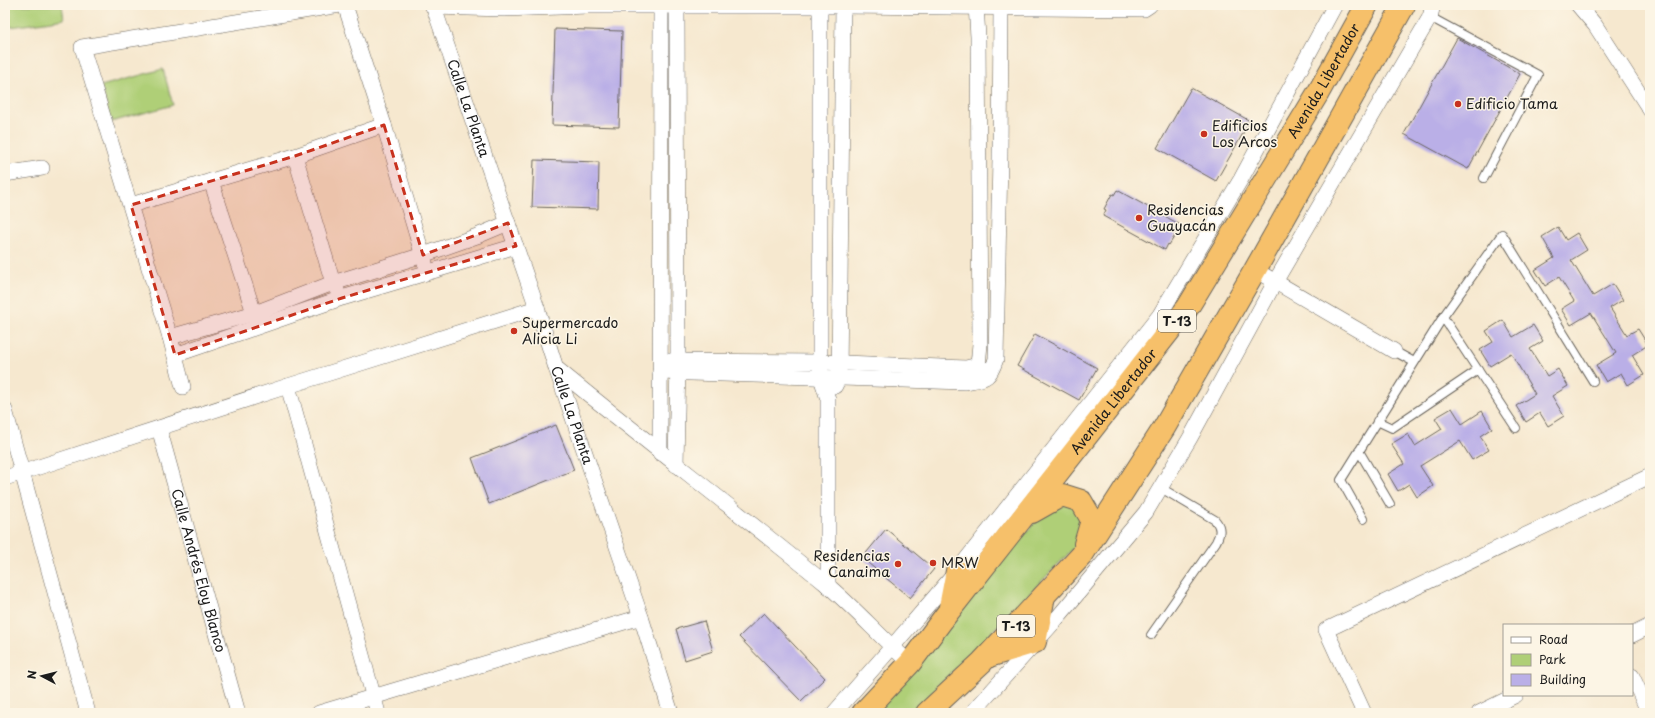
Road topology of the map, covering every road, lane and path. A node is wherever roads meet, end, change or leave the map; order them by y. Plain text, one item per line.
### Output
1 (340, 5) edge
2 (345, 5) edge
3 (1150, 5) edge
4 (1335, 5) edge
5 (1367, 5) edge
6 (1404, 5) edge
7 (1578, 5) edge
8 (433, 6) edge
9 (661, 6) edge
10 (677, 6) edge
11 (820, 6) edge
12 (843, 6) edge
13 (976, 6) edge
14 (504, 7) edge
15 (520, 7) edge
16 (1001, 7) edge
17 (1432, 11) edge
18 (1650, 110) edge
19 (384, 125) junction
20 (295, 156) junction
21 (1000, 158) junction
22 (978, 160) junction
23 (42, 168) dead end
24 (5, 174) edge
25 (1484, 178) dead end
26 (211, 181) junction
27 (131, 205) junction
28 (508, 223) junction
29 (516, 246) junction
30 (423, 255) junction
31 (1255, 270) junction
32 (427, 272) junction
33 (333, 282) junction
34 (1275, 282) junction
35 (342, 298) junction
36 (537, 308) junction
37 (1443, 317) junction
38 (256, 320) junction
39 (170, 337) junction
40 (1394, 351) joint
41 (175, 355) junction
42 (820, 362) junction
43 (1414, 362) junction
44 (978, 365) junction
45 (660, 366) junction
46 (678, 367) junction
47 (556, 368) junction
48 (840, 370) junction
49 (1478, 370) junction
50 (991, 373) junction
51 (821, 378) junction
52 (1593, 381) dead end
53 (288, 386) junction
54 (183, 387) dead end
55 (828, 400) junction
56 (5, 410) edge
57 (1377, 421) junction
58 (159, 428) junction
59 (1516, 428) dead end
60 (1359, 451) junction
61 (660, 453) junction
62 (676, 465) junction
63 (22, 472) junction
64 (1650, 476) edge
65 (5, 478) edge
66 (1161, 488) junction
67 (1390, 504) dead end
68 (1025, 516) junction
69 (1363, 519) dead end
70 (1082, 555) junction
71 (957, 571) junction
72 (828, 586) junction
73 (1044, 596) junction
74 (949, 611) junction
75 (641, 617) junction
76 (1650, 626) edge
77 (1151, 635) dead end
78 (1633, 635) edge
79 (1035, 642) junction
80 (892, 647) junction
81 (988, 656) junction
82 (910, 663) junction
83 (1633, 678) edge
84 (374, 697) junction
85 (1510, 703) edge
86 (88, 713) edge
87 (238, 713) edge
88 (319, 713) edge
89 (378, 713) edge
90 (671, 713) edge
91 (834, 713) edge
92 (863, 713) edge
93 (927, 713) edge
94 (972, 713) edge
95 (1364, 713) edge
96 (1479, 713) edge
97 (1649, 713) edge

1 - 27 street
2 - 19 street
3 - 16 street
4 - 71 street, Avenida Libertador
5 - 68 highway, Avenida Libertador / T-13
6 - 31 highway, T-13
7 - 18 street
8 - 14 street
8 - 28 street, Calle La Planta
9 - 10 street
9 - 15 street
9 - 45 street
10 - 11 street
10 - 46 street
11 - 12 street
11 - 42 street
12 - 13 street
12 - 48 street
13 - 16 street
13 - 22 street
14 - 15 street
16 - 21 street
17 - 25 lane
17 - 34 street
19 - 20 street
19 - 30 street
20 - 26 street
20 - 33 street
21 - 22 street
21 - 50 street
22 - 44 street
23 - 24 street
26 - 27 street
26 - 38 street
27 - 39 street
28 - 29 street, Calle La Planta
28 - 30 street
29 - 32 street
29 - 36 street, Calle La Planta
30 - 32 street
30 - 33 street
31 - 34 street
31 - 70 highway, T-13
32 - 35 street
33 - 35 street
33 - 38 street
34 - 40 street
34 - 66 street
35 - 38 street
36 - 47 street, Calle La Planta
36 - 53 street
37 - 43 lane
37 - 49 lane
37 - 52 lane
38 - 39 street
38 - 41 street
39 - 41 street
40 - 43 lane
41 - 54 street
42 - 46 street
42 - 48 street
42 - 51 street
43 - 57 lane
44 - 48 street
44 - 50 street
45 - 46 street
45 - 61 street
46 - 51 street
46 - 62 street
47 - 61 street
47 - 75 street, Calle La Planta
48 - 50 street
48 - 51 street
48 - 55 street
49 - 57 lane
49 - 59 lane
51 - 55 street
53 - 58 street
53 - 84 street
55 - 72 street
56 - 63 street
57 - 60 lane
58 - 63 street
58 - 87 street, Calle Andrés Eloy Blanco
60 - 67 lane
60 - 69 lane
61 - 62 street
62 - 72 street
63 - 65 street
63 - 86 street
64 - 95 street
66 - 77 lane
66 - 79 street
68 - 70 highway, T-13
68 - 74 highway, Avenida Libertador / T-13
70 - 73 highway, T-13
71 - 74 highway, T-13
71 - 80 street, Avenida Libertador
72 - 80 street
73 - 79 highway, T-13
73 - 81 highway, T-13
74 - 82 highway, Avenida Libertador / T-13
75 - 84 street
75 - 90 street, Calle La Planta
76 - 78 street
79 - 81 highway
79 - 94 street
80 - 82 street
80 - 91 street, Avenida Libertador
81 - 93 highway, T-13
82 - 92 highway, Avenida Libertador / T-13
83 - 97 street
84 - 88 street
84 - 89 street
85 - 96 street

